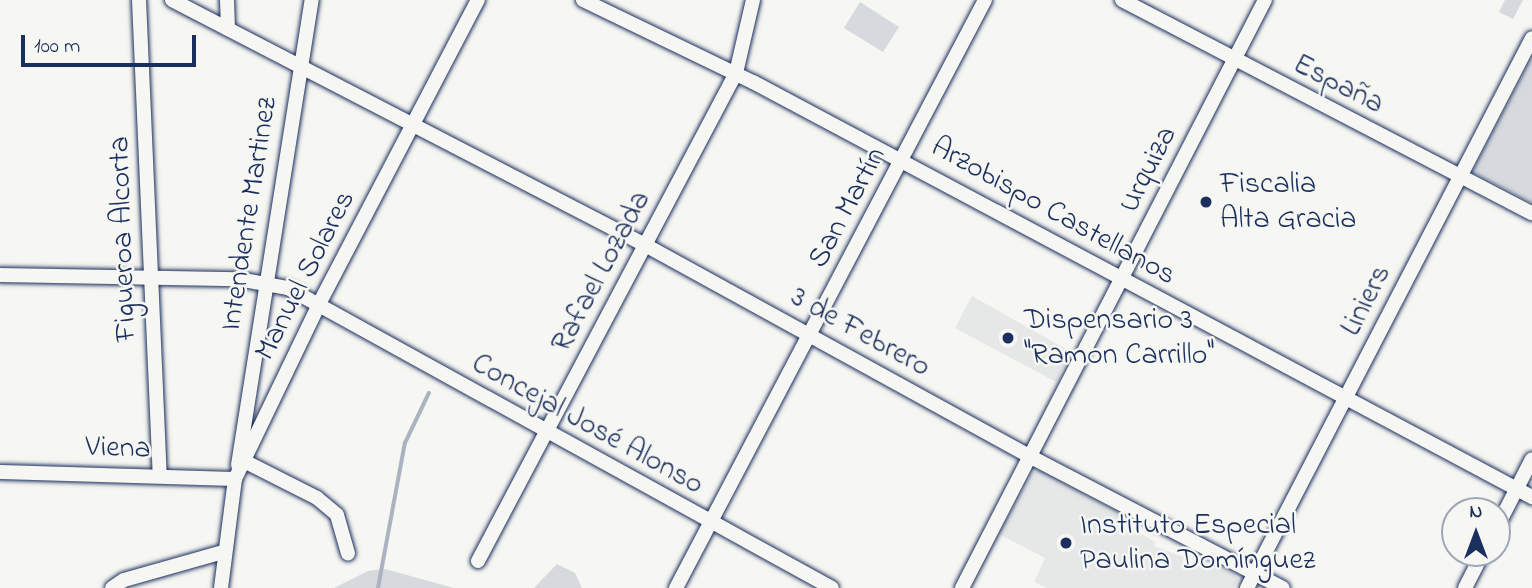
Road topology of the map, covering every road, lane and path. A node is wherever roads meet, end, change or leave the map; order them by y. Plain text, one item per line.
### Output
1 (139, 0) edge
2 (172, 0) edge
3 (227, 0) edge
4 (312, 0) edge
5 (478, 0) edge
6 (583, 0) edge
7 (754, 0) edge
8 (985, 0) edge
9 (1122, 0) edge
10 (1265, 0) edge
11 (228, 29) junction
12 (1532, 38) edge
13 (1234, 60) junction
14 (302, 64) junction
15 (736, 73) junction
16 (413, 123) junction
17 (904, 160) junction
18 (1460, 176) junction
19 (1532, 213) edge
20 (647, 246) junction
21 (0, 275) edge
22 (152, 277) junction
23 (1123, 279) junction
24 (264, 282) junction
25 (320, 302) junction
26 (810, 336) junction
27 (1346, 401) junction
28 (547, 430) junction
29 (1029, 456) junction
30 (1532, 459) edge
31 (244, 461) junction
32 (0, 472) edge
33 (160, 476) junction
34 (236, 479) junction
35 (1517, 489) junction
36 (1532, 497) edge
37 (1511, 500) edge
38 (711, 523) junction
39 (223, 552) junction
40 (348, 553) dead end
41 (478, 561) dead end
42 (1476, 567) edge
43 (1254, 574) junction
44 (112, 588) edge
45 (221, 588) edge
46 (676, 588) edge
47 (832, 588) edge
48 (962, 588) edge
49 (1247, 588) edge
50 (1283, 588) edge
51 (1465, 588) edge

1 - 22 street, Figueroa Alcorta
2 - 11 street, 3 de Febrero
3 - 11 street
4 - 14 street, Intendente Martinez
5 - 16 street, Manuel Solares
6 - 15 street, Arzobispo Castellanos
7 - 15 street, Rafael Lozada
8 - 17 street, San Martín
9 - 13 street, España
10 - 13 street, Urquiza
11 - 14 street, 3 de Febrero
12 - 18 street, Liniers
13 - 18 street, España
13 - 23 street, Urquiza
14 - 16 street, 3 de Febrero
14 - 24 street, Intendente Martinez
15 - 17 street, Arzobispo Castellanos
15 - 20 street, Rafael Lozada
16 - 20 street, 3 de Febrero
16 - 25 street, Manuel Solares
17 - 23 street, Arzobispo Castellanos
17 - 26 street, San Martín
18 - 19 street, España
18 - 27 street, Liniers
20 - 26 street, 3 de Febrero
20 - 28 street, Rafael Lozada
21 - 22 street, Concejal José Alonso
22 - 24 street, Concejal José Alonso
22 - 33 street, Figueroa Alcorta
23 - 27 street, Arzobispo Castellanos
23 - 29 street, Urquiza
24 - 25 street, Concejal José Alonso
24 - 34 street, Intendente Martinez
25 - 28 street, Concejal José Alonso
25 - 31 street, Manuel Solares
26 - 29 street, 3 de Febrero
26 - 38 street, San Martín
27 - 35 street, Arzobispo Castellanos
27 - 43 street, Liniers
28 - 38 street, Concejal José Alonso
28 - 41 street, Rafael Lozada
29 - 43 street, 3 de Febrero
29 - 48 street, Urquiza
30 - 35 street
31 - 34 street, Manuel Solares
31 - 40 street
32 - 33 street, Viena
33 - 34 street, Viena
34 - 39 street, Manuel Solares
35 - 36 street, Arzobispo Castellanos
35 - 37 street
38 - 46 street, San Martín
38 - 47 street, Concejal José Alonso
39 - 44 street
39 - 45 street, Manuel Solares
42 - 51 street
43 - 49 street, Liniers
43 - 50 street, 3 de Febrero

